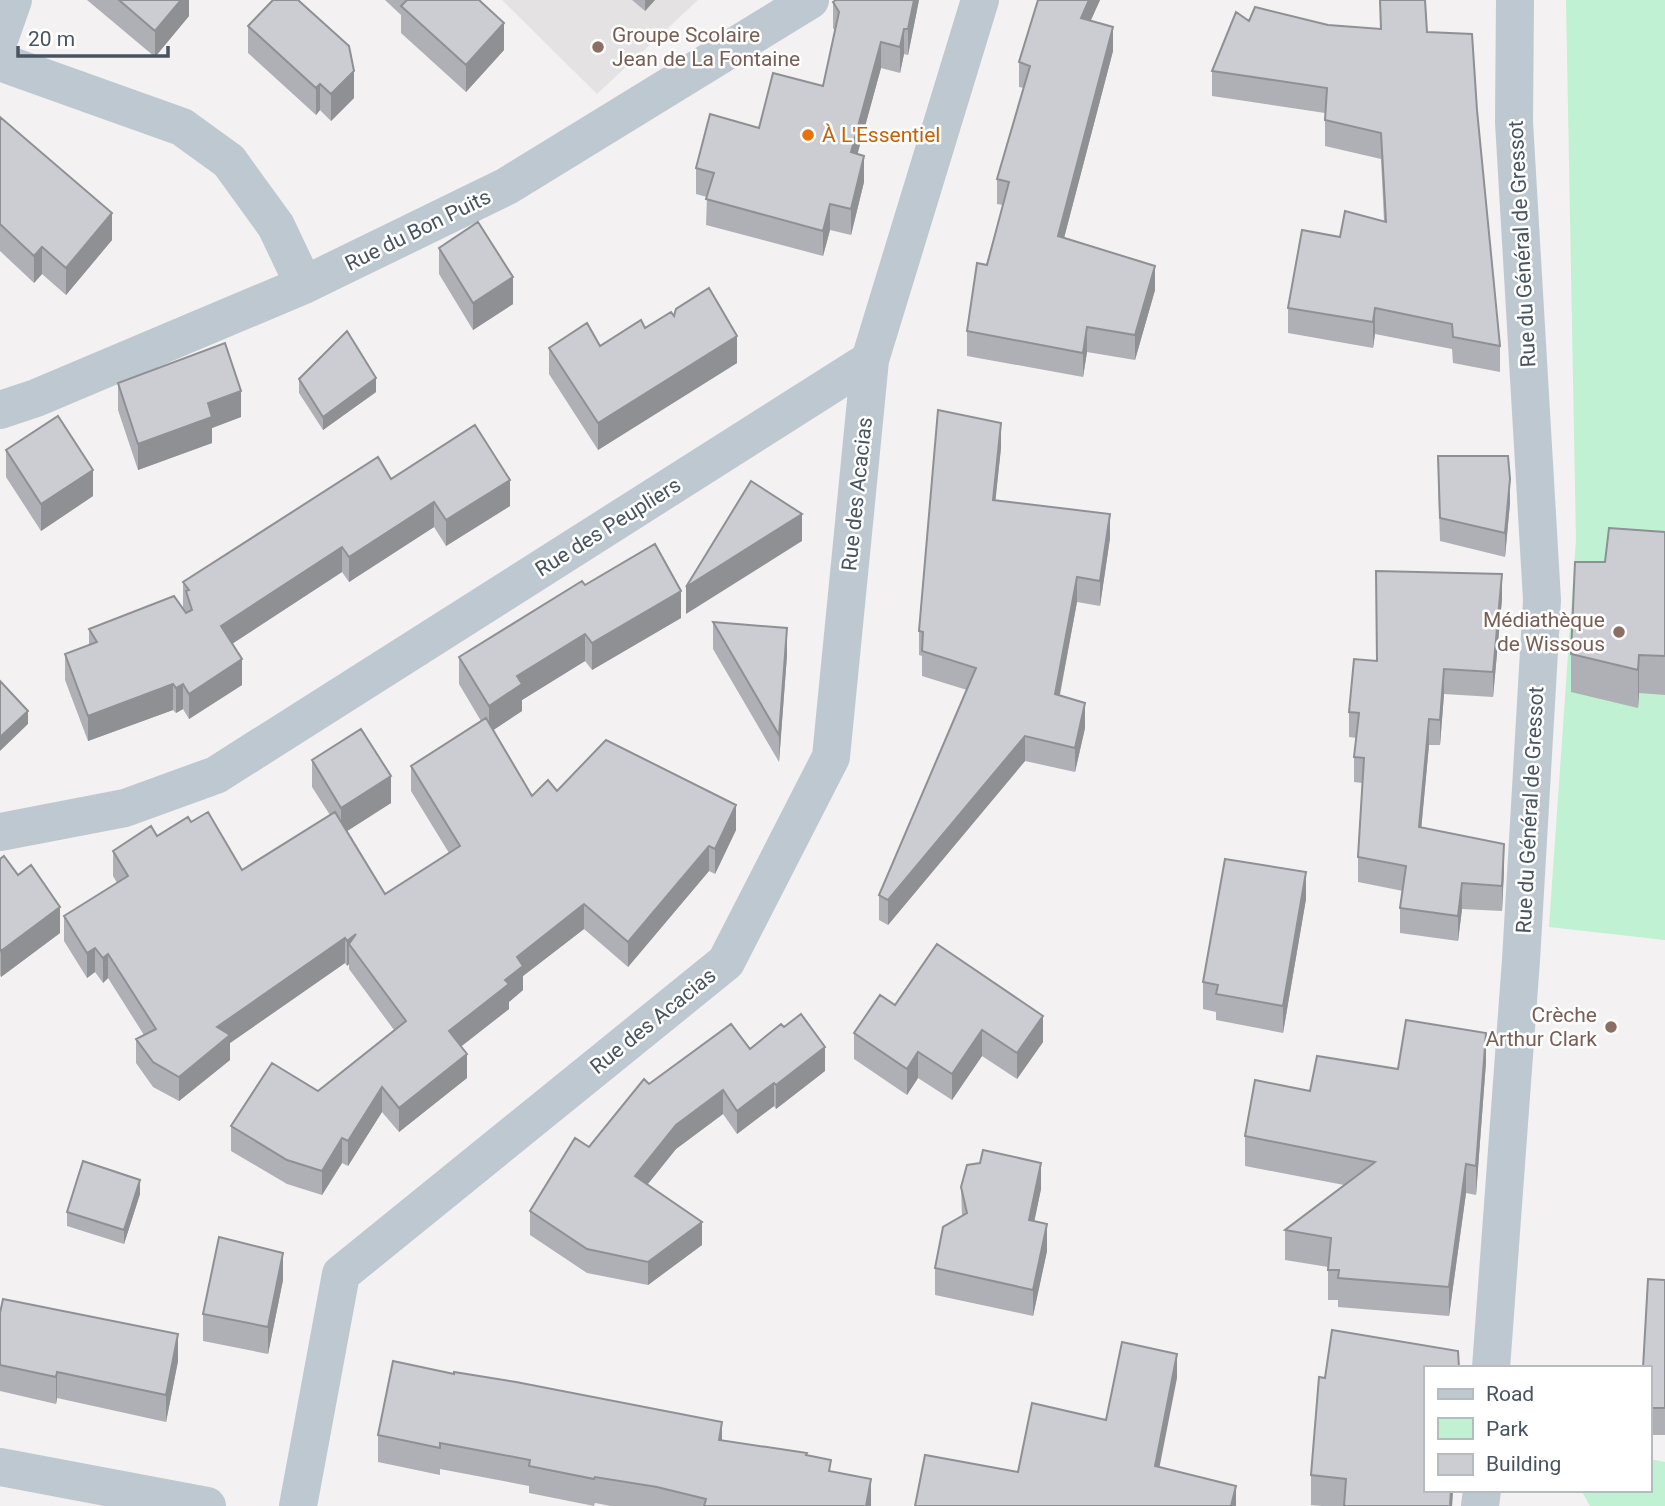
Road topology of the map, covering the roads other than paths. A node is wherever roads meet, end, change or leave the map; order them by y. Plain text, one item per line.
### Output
1 (13, 0) edge
2 (810, 0) edge
3 (980, 0) edge
4 (1515, 0) edge
5 (0, 37) edge
6 (0, 62) edge
7 (304, 285) junction
8 (870, 360) junction
9 (0, 410) edge
10 (0, 832) edge
11 (1491, 1366) edge
12 (0, 1467) edge
13 (207, 1506) edge
14 (298, 1506) edge

1 - 5 street
2 - 7 street, Rue du Bon Puits
3 - 8 street
4 - 11 street, Rue du Général de Gressot
6 - 7 street
7 - 9 street, Rue du Bon Puits
8 - 10 street, Rue des Peupliers
8 - 14 street, Rue des Acacias
12 - 13 street

